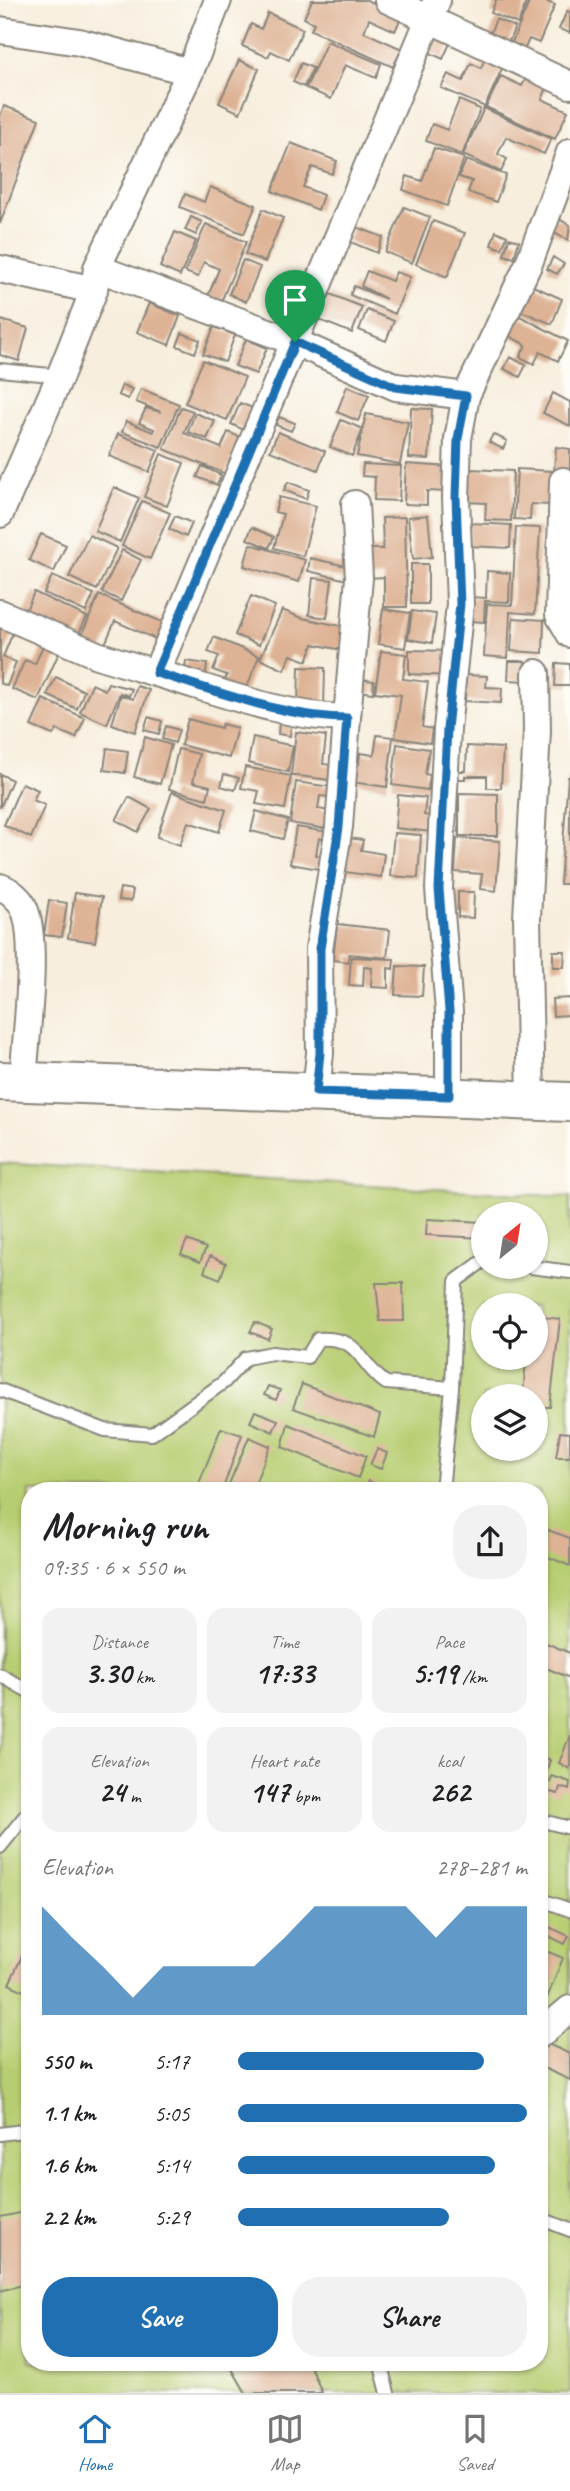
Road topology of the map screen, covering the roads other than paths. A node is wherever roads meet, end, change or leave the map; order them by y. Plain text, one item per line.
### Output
1 (218, 0) edge
2 (388, 0) edge
3 (433, 9) edge
4 (0, 30) edge
5 (190, 72) junction
6 (570, 85) edge
7 (570, 152) edge
8 (0, 269) edge
9 (95, 279) junction
10 (295, 342) junction
11 (0, 370) edge
12 (60, 376) junction
13 (466, 396) junction
14 (563, 481) dead end
15 (355, 504) dead end
16 (0, 514) edge
17 (0, 612) edge
18 (570, 634) edge
19 (156, 673) junction
20 (536, 673) dead end
21 (347, 718) junction
22 (0, 887) edge
23 (11, 1082) edge
24 (316, 1092) junction
25 (449, 1096) junction
26 (531, 1099) junction
27 (570, 1102) edge
28 (548, 1269) edge
29 (471, 1270) edge
30 (570, 1272) edge
31 (452, 1388) junction
32 (0, 1391) edge
33 (443, 1482) edge
34 (0, 1675) edge
35 (21, 1687) edge
36 (21, 1821) edge
37 (548, 1822) edge
38 (570, 1828) edge
39 (0, 1847) edge
40 (548, 1902) edge
41 (570, 1910) edge
42 (570, 2009) edge
43 (548, 2027) edge
44 (21, 2131) edge
45 (0, 2134) edge
46 (548, 2221) edge
47 (570, 2230) edge
48 (382, 2371) edge
49 (388, 2393) edge

1 - 5 street
2 - 3 street
3 - 6 street
3 - 10 street
4 - 5 street
5 - 9 street
7 - 13 street
8 - 9 street
9 - 10 street
9 - 12 street
10 - 13 street
10 - 19 street
11 - 12 lane
12 - 16 street
13 - 25 street
14 - 18 street
15 - 21 street
17 - 19 street
19 - 21 street
20 - 26 street
21 - 24 street
22 - 23 street
23 - 24 main road
24 - 25 main road
25 - 26 main road
26 - 27 main road
28 - 30 lane
29 - 31 lane
31 - 32 lane
31 - 33 lane
34 - 35 lane
36 - 39 lane
37 - 38 lane
40 - 41 lane
42 - 43 street
44 - 45 lane
46 - 47 lane
48 - 49 lane

